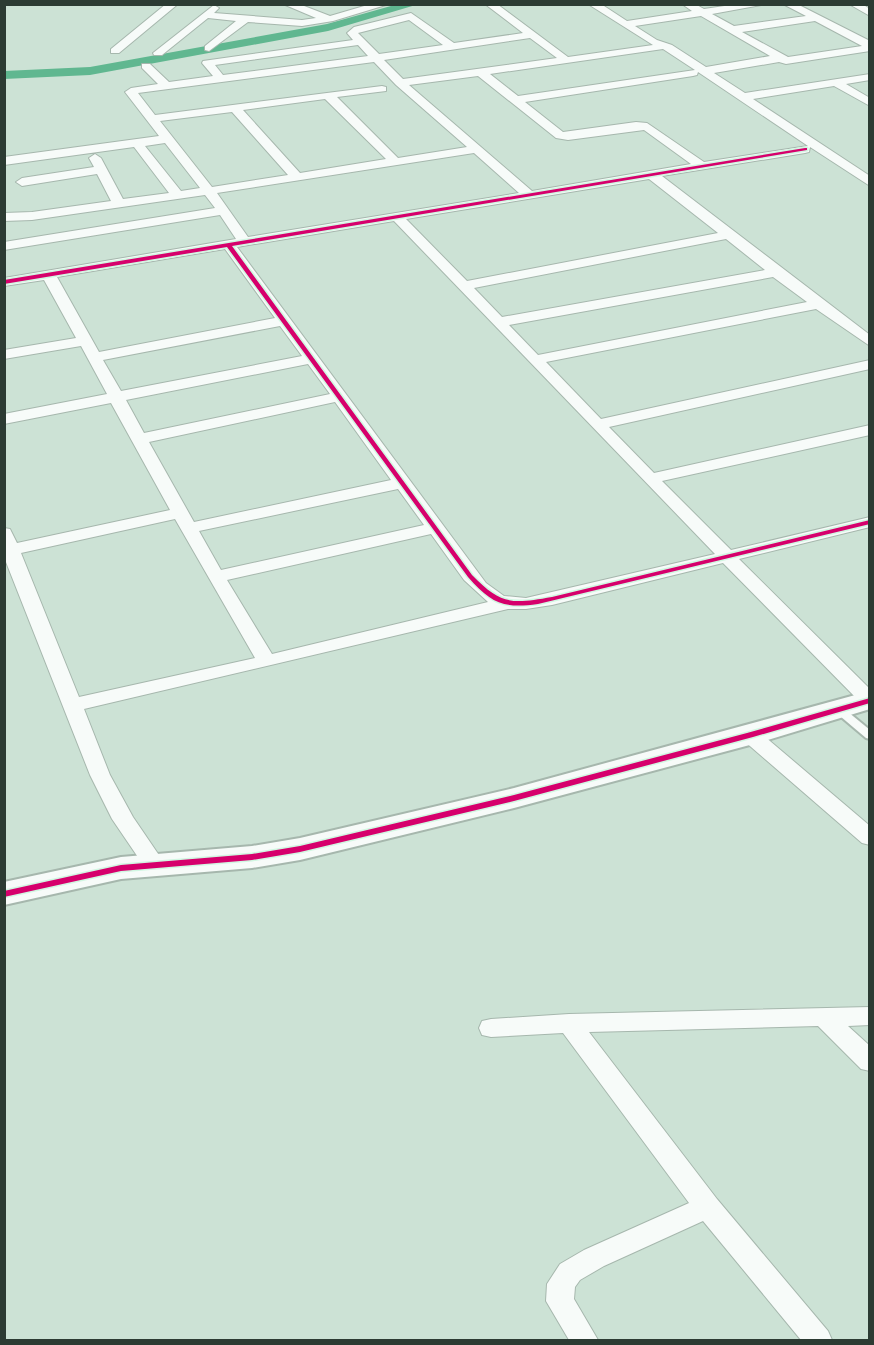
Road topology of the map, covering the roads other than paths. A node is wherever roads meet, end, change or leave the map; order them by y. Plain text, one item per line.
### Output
1 (173, 4) edge
2 (219, 4) edge
3 (350, 4) edge
4 (384, 4) edge
5 (490, 4) edge
6 (593, 4) edge
7 (687, 4) edge
8 (762, 4) edge
9 (788, 4) edge
10 (854, 4) edge
11 (297, 5) edge
12 (365, 10) junction
13 (700, 13) junction
14 (870, 13) edge
15 (205, 15) junction
16 (817, 18) junction
17 (245, 19) junction
18 (328, 19) junction
19 (626, 24) junction
20 (730, 30) junction
21 (531, 35) junction
22 (358, 42) junction
23 (655, 45) junction
24 (451, 46) junction
25 (870, 47) edge
26 (209, 48) dead end
27 (115, 51) dead end
28 (158, 53) dead end
29 (376, 58) junction
30 (781, 58) junction
31 (567, 61) junction
32 (146, 66) dead end
33 (480, 72) junction
34 (698, 72) junction
35 (870, 77) edge
36 (220, 78) junction
37 (835, 82) junction
38 (400, 83) junction
39 (167, 86) junction
40 (382, 89) dead end
41 (328, 95) junction
42 (742, 97) junction
43 (515, 100) junction
44 (870, 103) edge
45 (235, 108) junction
46 (152, 119) junction
47 (167, 139) junction
48 (137, 143) junction
49 (477, 149) junction
50 (805, 149) junction
51 (90, 151) junction
52 (4, 161) edge
53 (396, 162) junction
54 (700, 165) junction
55 (870, 169) edge
56 (101, 170) junction
57 (854, 171) junction
58 (650, 173) junction
59 (298, 178) junction
60 (22, 182) dead end
61 (870, 182) edge
62 (208, 191) junction
63 (870, 192) edge
64 (528, 194) junction
65 (178, 195) junction
66 (119, 203) junction
67 (224, 211) junction
68 (396, 216) junction
69 (4, 217) edge
70 (728, 235) junction
71 (236, 243) junction
72 (4, 246) edge
73 (776, 272) junction
74 (48, 274) junction
75 (4, 282) edge
76 (464, 286) junction
77 (819, 304) junction
78 (283, 321) junction
79 (499, 322) junction
80 (85, 341) junction
81 (870, 342) edge
82 (4, 355) edge
83 (94, 357) junction
84 (311, 359) junction
85 (535, 360) junction
86 (870, 364) edge
87 (116, 396) junction
88 (338, 397) junction
89 (4, 419) edge
90 (598, 425) junction
91 (870, 430) edge
92 (139, 439) junction
93 (650, 479) junction
94 (400, 483) junction
95 (184, 521) junction
96 (870, 522) edge
97 (434, 528) junction
98 (8, 541) edge
99 (728, 558) junction
100 (216, 577) junction
101 (504, 604) junction
102 (267, 662) junction
103 (869, 700) edge
104 (73, 705) junction
105 (838, 709) junction
106 (750, 735) junction
107 (870, 736) edge
108 (870, 838) edge
109 (154, 864) junction
110 (4, 894) edge
111 (870, 1016) edge
112 (825, 1018) junction
113 (568, 1023) junction
114 (491, 1028) dead end
115 (870, 1062) edge
116 (707, 1207) junction
117 (584, 1341) edge
118 (818, 1341) edge

1 - 27 street
2 - 15 street
3 - 12 street
4 - 12 street
5 - 21 street
6 - 19 street
7 - 13 street
8 - 13 street
9 - 16 street
10 - 14 street
11 - 18 street
12 - 18 street
13 - 19 street
13 - 20 street
15 - 17 street
15 - 28 street
16 - 20 street
16 - 25 street
17 - 18 street
17 - 26 street
19 - 23 street
20 - 30 street
21 - 24 street
21 - 31 street
22 - 24 street
22 - 29 street
22 - 36 street
23 - 31 street
23 - 34 street
24 - 29 street
25 - 30 street
29 - 36 street
29 - 38 street
30 - 34 street
31 - 33 street
32 - 39 street
33 - 38 street
33 - 43 street
34 - 42 street
34 - 43 street
34 - 50 street
35 - 37 street
36 - 39 street
37 - 42 street
37 - 44 street
38 - 49 street
39 - 46 street
40 - 41 street
41 - 45 street
41 - 53 street
42 - 57 street
43 - 54 street
45 - 46 street
45 - 59 street
46 - 47 street
47 - 48 street
47 - 62 street
48 - 51 street
48 - 65 street
49 - 53 street
49 - 64 street
50 - 54 street
50 - 63 street
51 - 52 street
51 - 56 street
53 - 59 street
54 - 58 street
55 - 57 street
56 - 60 street
56 - 66 street
57 - 61 street
58 - 64 street
58 - 70 street
59 - 62 street
62 - 65 street
62 - 67 street
64 - 68 street
65 - 66 street
66 - 69 street
67 - 71 street
67 - 72 street
68 - 71 street
68 - 76 street
70 - 73 street
70 - 76 street
71 - 74 street
71 - 78 street
73 - 77 street
73 - 79 street
74 - 75 street
74 - 80 street
76 - 79 street
77 - 81 street
77 - 85 street
78 - 83 street
78 - 84 street
79 - 85 street
80 - 82 street
80 - 83 street
83 - 87 street
84 - 87 street
84 - 88 street
85 - 90 street
86 - 90 street
87 - 89 street
87 - 92 street
88 - 92 street
88 - 94 street
90 - 93 street
91 - 93 street
92 - 95 street
93 - 99 street
94 - 95 street
94 - 97 street
95 - 98 street
95 - 100 street
96 - 99 street
97 - 100 street
97 - 101 street
98 - 104 street
99 - 101 street
99 - 103 street
100 - 102 street
101 - 102 street
102 - 104 street
103 - 105 street
104 - 109 street
105 - 106 street
105 - 107 lane
106 - 108 street
106 - 109 street
109 - 110 street
111 - 112 street
112 - 113 street
112 - 115 street
113 - 114 street
113 - 116 street
116 - 117 street
116 - 118 street

